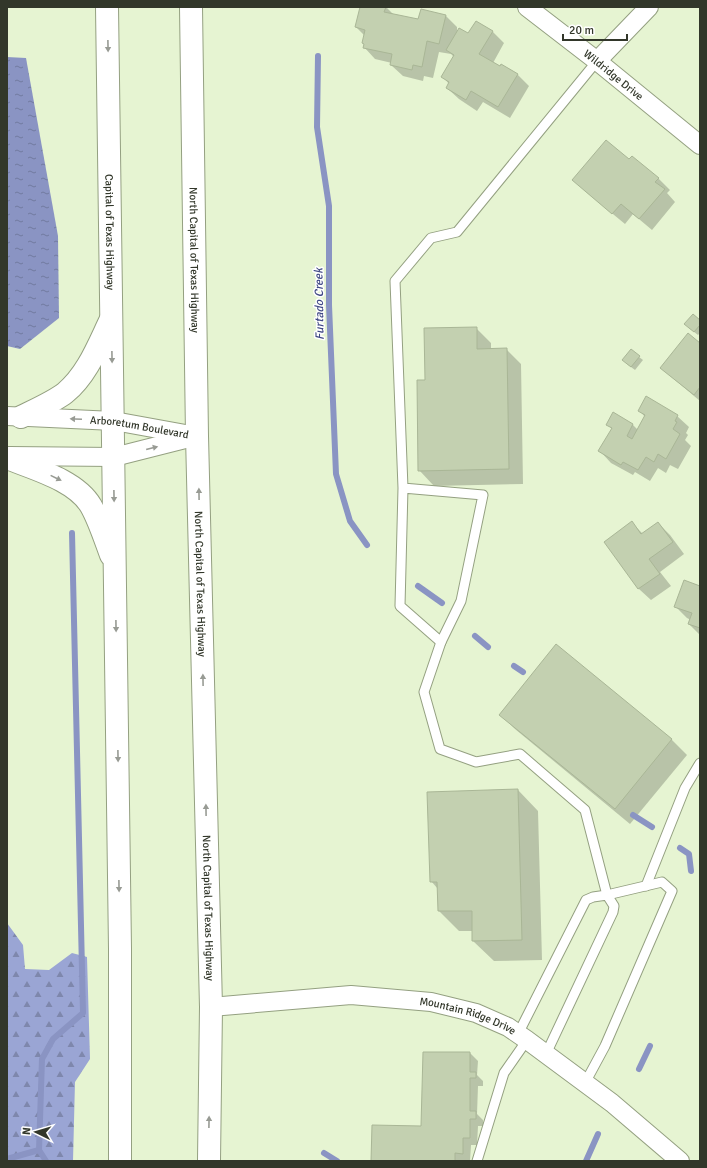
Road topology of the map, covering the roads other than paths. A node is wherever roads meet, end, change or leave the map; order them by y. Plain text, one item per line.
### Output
1 (108, 7) edge
2 (191, 7) edge
3 (527, 7) edge
4 (649, 7) edge
5 (597, 61) junction
6 (700, 145) edge
7 (112, 318) junction
8 (14, 417) edge
9 (114, 421) junction
10 (198, 436) junction
11 (7, 457) edge
12 (114, 457) junction
13 (403, 488) junction
14 (115, 566) junction
15 (441, 642) junction
16 (700, 763) edge
17 (646, 886) junction
18 (607, 895) junction
19 (211, 1007) junction
20 (523, 1037) junction
21 (546, 1054) junction
22 (585, 1083) junction
23 (120, 1161) edge
24 (209, 1161) edge
25 (477, 1161) edge
26 (680, 1161) edge

1 -> 7 highway, Capital of Texas Highway
2 - 10 highway, North Capital of Texas Highway
3 - 5 street, Wildridge Drive
4 - 5 street
5 - 6 street, Wildridge Drive
5 - 13 lane
7 - 8 highway
7 -> 9 highway, Capital of Texas Highway
9 -> 8 street, Arboretum Boulevard
9 - 10 street, Arboretum Boulevard
9 - 12 highway, Capital of Texas Highway
12 -> 10 street, Arboretum Boulevard
19 -> 10 highway, North Capital of Texas Highway
11 - 12 street, Arboretum Boulevard
11 -> 14 highway
12 -> 14 highway
13 - 15 lane
13 - 15 lane
14 -> 23 highway
15 - 18 lane
16 - 17 lane
17 - 18 lane
17 - 22 lane
18 - 20 lane
18 - 21 lane
19 - 20 street, Mountain Ridge Drive
24 -> 19 highway, North Capital of Texas Highway
20 - 21 street, Mountain Ridge Drive
20 - 25 lane
21 - 22 street, Mountain Ridge Drive
22 - 26 street, Mountain Ridge Drive

